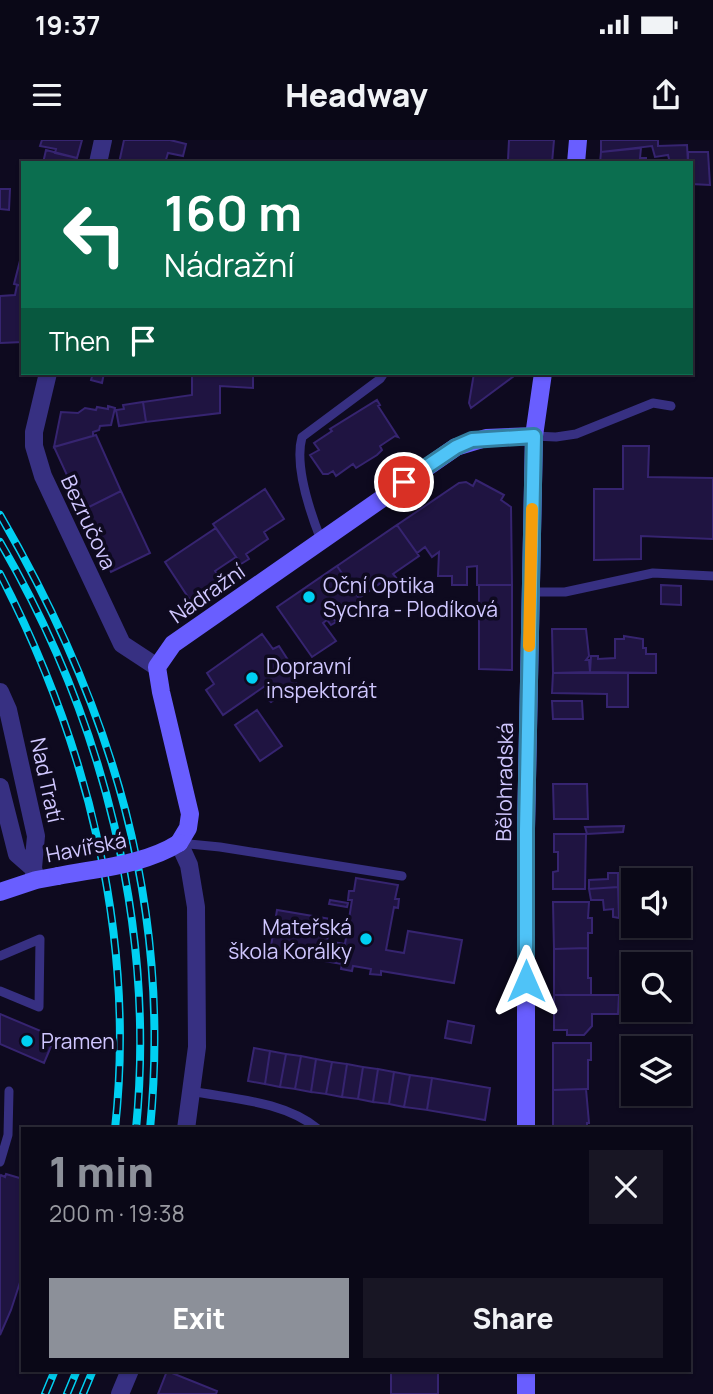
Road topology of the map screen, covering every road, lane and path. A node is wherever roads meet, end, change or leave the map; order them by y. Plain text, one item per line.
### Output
1 (103, 140) edge
2 (578, 140) edge
3 (98, 161) edge
4 (576, 161) edge
5 (48, 375) edge
6 (382, 375) edge
7 (543, 375) edge
8 (671, 406) dead end
9 (534, 436) junction
10 (321, 540) junction
11 (713, 576) edge
12 (530, 592) junction
13 (158, 667) junction
14 (0, 692) edge
15 (0, 787) edge
16 (179, 843) junction
17 (35, 874) junction
18 (402, 876) dead end
19 (0, 892) edge
20 (0, 956) edge
21 (0, 991) edge
22 (9, 1091) dead end
23 (191, 1091) junction
24 (187, 1127) edge
25 (316, 1127) edge
26 (526, 1127) edge
27 (0, 1162) edge
28 (129, 1372) edge
29 (526, 1372) edge
30 (120, 1394) edge
31 (526, 1394) edge

1 - 3 street
2 - 4 street
5 - 13 street, Bezručova
6 - 10 lane
7 - 9 street
8 - 9 lane
9 - 10 street, Nádražní
9 - 12 street, Bělohradská
10 - 13 street, Nádražní
11 - 12 lane
12 - 26 street, Bělohradská
13 - 16 street
14 - 17 street, Nad Tratí
15 - 17 street
16 - 17 street, Havířská, bridge
16 - 18 lane
16 - 23 street
17 - 19 street, Havířská
20 - 21 lane
22 - 27 lane
23 - 24 street
23 - 25 lane
28 - 30 street
29 - 31 street

